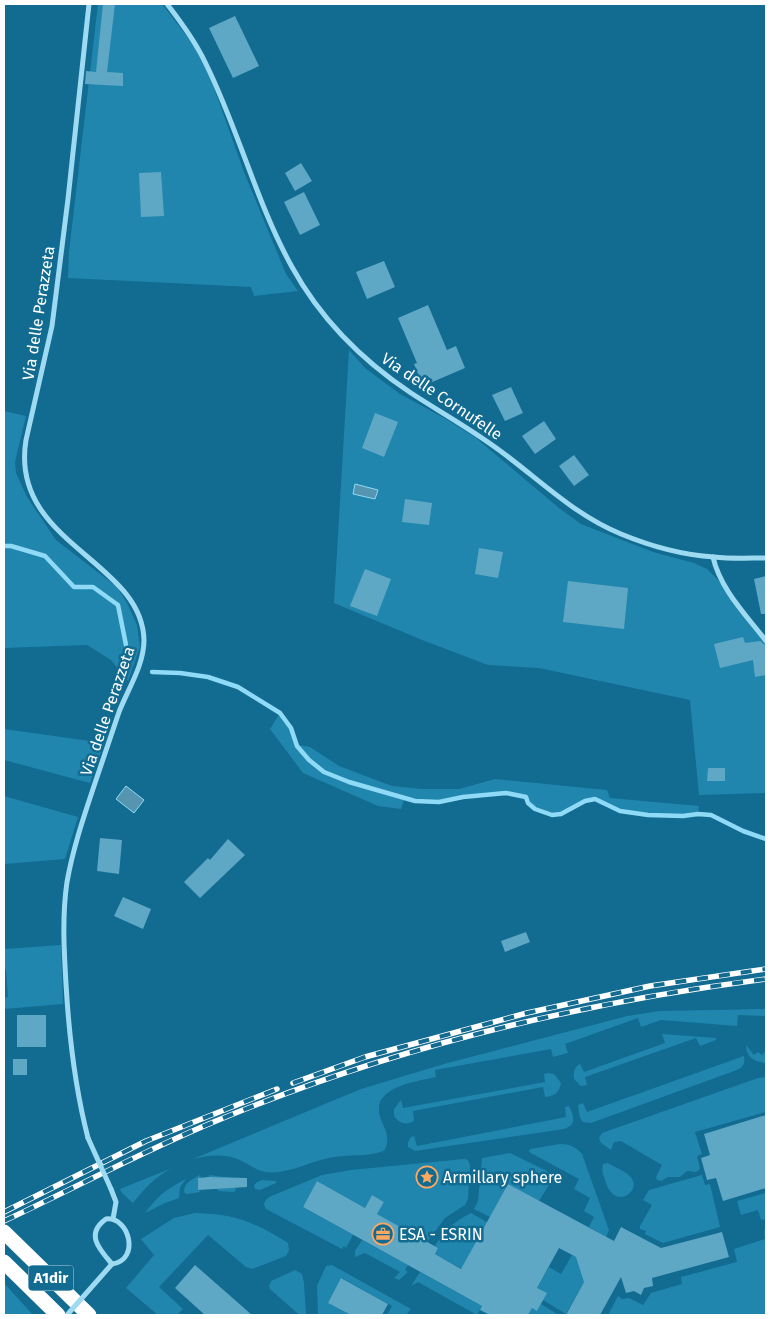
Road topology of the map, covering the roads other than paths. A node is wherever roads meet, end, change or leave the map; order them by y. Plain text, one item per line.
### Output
1 (167, 4) edge
2 (88, 5) edge
3 (713, 558) junction
4 (766, 558) edge
5 (766, 641) edge
6 (113, 1218) junction
7 (4, 1232) edge
8 (4, 1262) edge
9 (112, 1264) junction
10 (58, 1315) edge
11 (67, 1315) edge
12 (89, 1315) edge

1 - 3 street, Via delle Cornufelle
2 - 6 street, Via delle Perazzeta, bridge
3 - 4 street, Via delle Cornufelle
3 - 5 street
6 - 9 street
6 - 9 street
7 - 12 highway, A1dir
8 - 10 highway, A1dir
9 - 11 street, bridge

